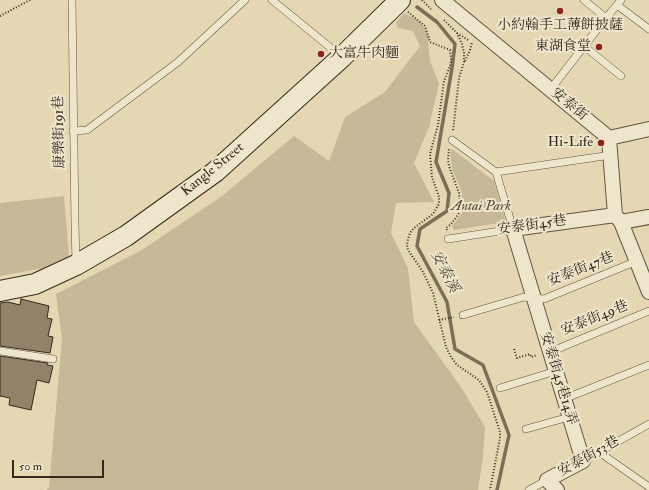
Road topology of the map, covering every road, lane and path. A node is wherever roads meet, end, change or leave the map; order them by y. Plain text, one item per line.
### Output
1 (30, 0) edge
2 (72, 0) edge
3 (245, 0) edge
4 (272, 0) edge
5 (422, 0) edge
6 (584, 0) edge
7 (398, 1) edge
8 (619, 2) edge
9 (437, 4) edge
10 (0, 16) edge
11 (441, 18) dead end
12 (606, 18) junction
13 (649, 29) edge
14 (472, 42) dead end
15 (584, 46) junction
16 (342, 57) junction
17 (464, 62) junction
18 (621, 76) dead end
19 (550, 90) junction
20 (649, 129) edge
21 (73, 131) junction
22 (610, 138) junction
23 (452, 140) junction
24 (611, 155) junction
25 (496, 172) junction
26 (649, 217) edge
27 (618, 218) junction
28 (513, 229) junction
29 (448, 239) joint
30 (637, 261) junction
31 (76, 264) junction
32 (0, 291) edge
33 (649, 292) edge
34 (534, 298) junction
35 (649, 311) edge
36 (463, 315) joint
37 (439, 320) dead end
38 (514, 349) dead end
39 (0, 351) edge
40 (550, 352) junction
41 (53, 359) dead end
42 (649, 365) edge
43 (556, 371) junction
44 (500, 388) dead end
45 (564, 399) junction
46 (569, 417) junction
47 (649, 424) edge
48 (526, 429) dead end
49 (599, 452) junction
50 (583, 461) junction
51 (547, 480) junction
52 (649, 487) edge
53 (529, 490) edge
54 (557, 490) edge

1 - 10 path
2 - 21 lane, 康樂街191巷
3 - 21 lane
4 - 16 lane
5 - 9 path
6 - 12 lane
7 - 16 street, Kangle Street
8 - 12 lane
8 - 13 lane
9 - 19 street, 安泰街
11 - 17 path
12 - 15 lane
14 - 17 path
15 - 18 lane
15 - 19 lane
16 - 31 street, Kangle Street
17 - 23 path
19 - 22 street, 安泰街
20 - 22 street
21 - 31 lane, 康樂街191巷
22 - 24 street
23 - 25 lane
23 - 29 path
24 - 25 lane
24 - 27 street
25 - 28 lane
26 - 27 street, 安泰街45巷
27 - 28 street, 安泰街45巷
27 - 30 street
28 - 29 lane, 安泰街45巷
28 - 34 street, 安泰街45巷14弄
30 - 33 street
30 - 34 lane, 安泰街47巷
31 - 32 street, Kangle Street
34 - 36 lane
34 - 40 street, 安泰街45巷14弄
35 - 40 lane, 安泰街49巷
36 - 37 path
38 - 40 path
39 - 41 lane
40 - 43 street, 安泰街45巷14弄
42 - 45 lane
43 - 44 lane
43 - 45 street, 安泰街45巷14弄
45 - 46 street, 安泰街45巷14弄
46 - 48 lane
46 - 50 street, 安泰街45巷14弄
47 - 49 lane, 安泰街53巷
49 - 50 lane, 安泰街53巷
49 - 52 lane
50 - 51 street, 安泰街53巷
51 - 53 lane, 安泰街53巷
51 - 54 street

